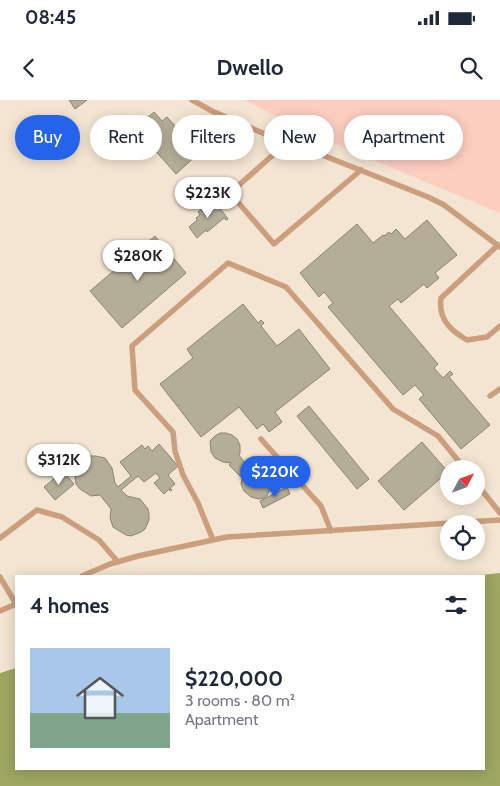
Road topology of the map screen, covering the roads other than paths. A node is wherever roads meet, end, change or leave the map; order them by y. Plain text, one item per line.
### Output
1 (192, 100) edge
2 (264, 134) edge
3 (334, 159) edge
4 (267, 160) edge
5 (361, 170) junction
6 (499, 246) edge
7 (500, 326) edge
8 (500, 389) edge
9 (490, 396) dead end
10 (262, 438) dead end
11 (458, 460) edge
12 (485, 494) edge
13 (500, 513) edge
14 (500, 520) edge
15 (331, 531) junction
16 (0, 538) edge
17 (213, 540) junction
18 (118, 562) junction
19 (85, 575) edge
20 (0, 576) edge
21 (15, 602) edge
22 (15, 604) edge
23 (0, 611) edge

1 - 2 lane
3 - 5 lane
4 - 5 lane
5 - 6 lane
6 - 7 lane
8 - 9 lane
10 - 15 lane
11 - 17 lane
12 - 13 lane
14 - 15 lane
15 - 17 lane
16 - 18 lane
17 - 18 lane
18 - 19 lane
20 - 21 lane
22 - 23 lane

